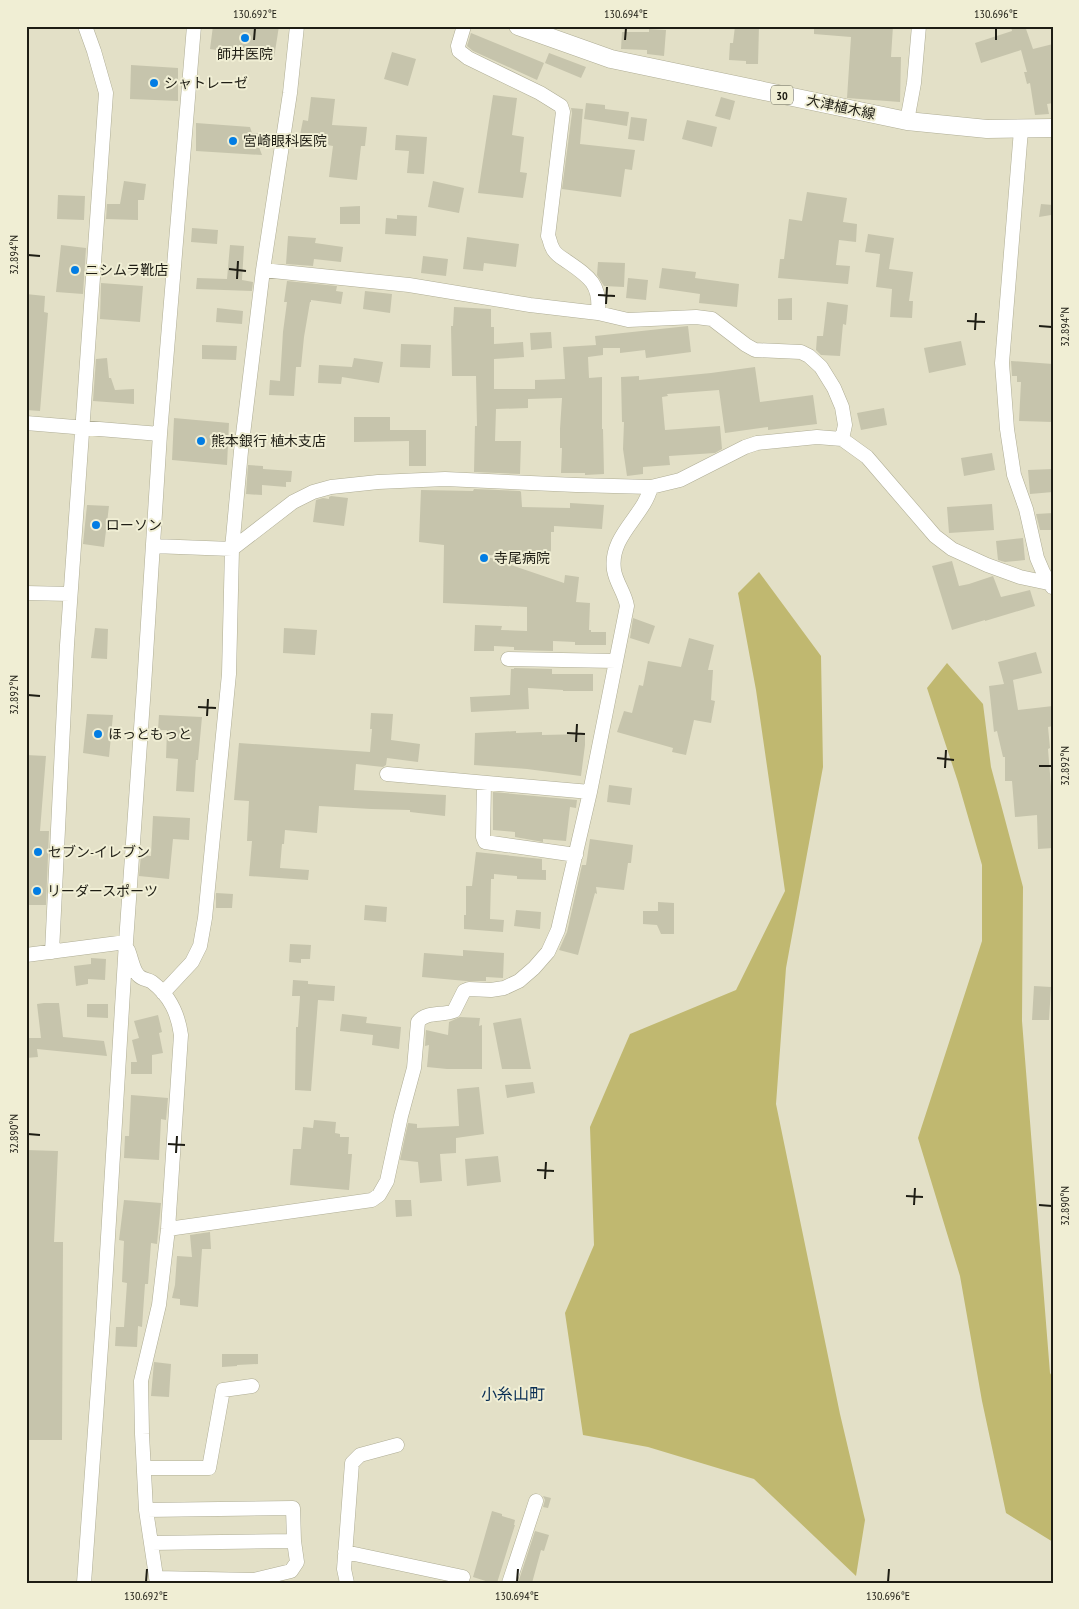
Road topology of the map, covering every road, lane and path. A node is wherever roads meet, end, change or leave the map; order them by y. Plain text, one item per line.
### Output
1 (85, 26) edge
2 (194, 26) edge
3 (297, 26) edge
4 (464, 26) edge
5 (518, 26) edge
6 (919, 26) edge
7 (907, 121) junction
8 (1053, 128) edge
9 (1016, 129) junction
10 (263, 270) junction
11 (598, 313) junction
12 (26, 423) edge
13 (82, 428) junction
14 (160, 434) junction
15 (842, 438) junction
16 (651, 486) junction
17 (153, 546) junction
18 (232, 549) junction
19 (1052, 585) edge
20 (26, 593) edge
21 (70, 594) junction
22 (508, 659) dead end
23 (616, 661) junction
24 (387, 774) dead end
25 (484, 782) junction
26 (590, 792) junction
27 (576, 855) junction
28 (126, 942) junction
29 (52, 952) junction
30 (26, 955) edge
31 (162, 993) junction
32 (168, 1229) junction
33 (252, 1386) dead end
34 (397, 1445) dead end
35 (144, 1468) junction
36 (536, 1501) dead end
37 (146, 1510) junction
38 (294, 1541) junction
39 (151, 1543) junction
40 (345, 1552) junction
41 (463, 1577) dead end
42 (157, 1580) edge
43 (84, 1583) edge
44 (347, 1583) edge
45 (509, 1583) edge

1 - 13 street
2 - 14 street
3 - 10 street
4 - 11 street
5 - 7 main road, 大津植木線 / 30
6 - 7 street
7 - 9 main road, 大津植木線 / 30
8 - 9 main road, 大津植木線 / 30
9 - 19 street
10 - 11 street
10 - 18 street
11 - 15 street
12 - 13 street
13 - 14 street
13 - 21 street
14 - 17 street
15 - 16 street
15 - 19 street
16 - 18 street
16 - 23 street
17 - 18 street
17 - 28 street
18 - 31 street
20 - 21 street
21 - 29 street
22 - 23 street
23 - 26 street
24 - 25 street
25 - 26 street
25 - 27 street
26 - 27 street
27 - 32 street
28 - 29 street
28 - 31 street
28 - 43 street
29 - 30 street
31 - 32 street
32 - 35 street
33 - 35 street
34 - 40 street
35 - 37 street
36 - 45 street
37 - 38 street
37 - 39 street
38 - 39 street
38 - 42 street
39 - 42 street
40 - 41 street
40 - 44 street

